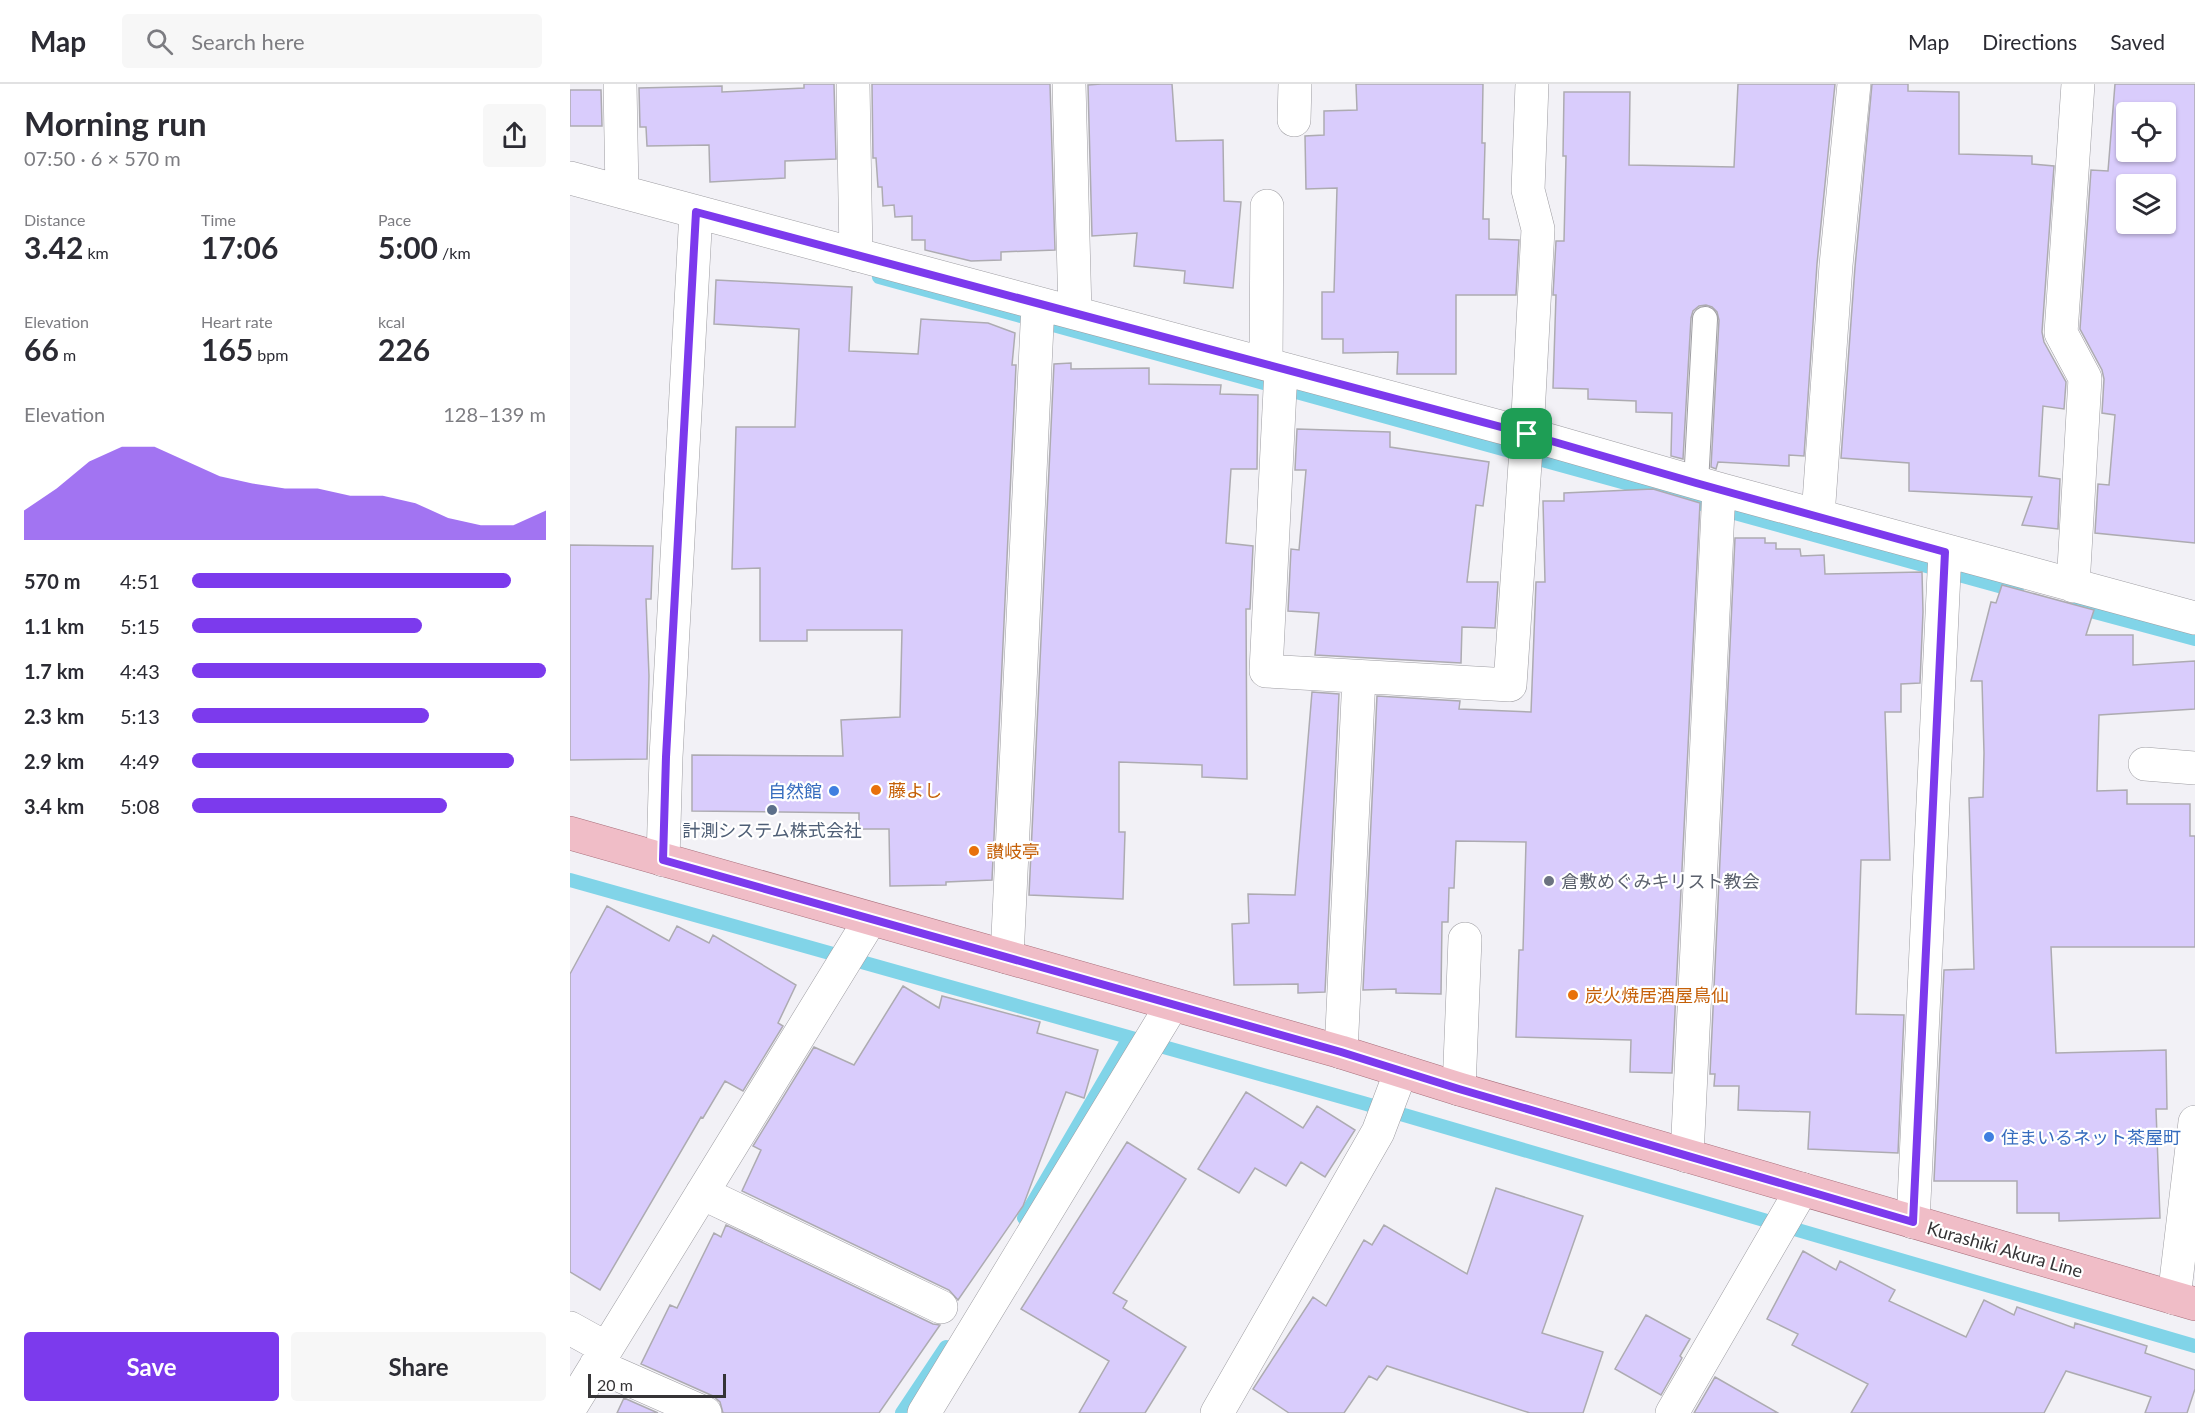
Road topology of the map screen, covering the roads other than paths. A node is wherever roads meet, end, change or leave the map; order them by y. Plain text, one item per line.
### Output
1 (620, 84) edge
2 (853, 84) edge
3 (1069, 84) edge
4 (1295, 84) edge
5 (1532, 84) edge
6 (1854, 84) edge
7 (2078, 84) edge
8 (1294, 120) dead end
9 (570, 178) edge
10 (622, 192) junction
11 (1267, 206) dead end
12 (695, 222) junction
13 (856, 255) junction
14 (1075, 313) junction
15 (1038, 316) junction
16 (1705, 319) dead end
17 (1277, 379) junction
18 (1526, 448) junction
19 (1712, 498) junction
20 (1818, 516) junction
21 (1944, 566) junction
22 (2073, 586) junction
23 (2195, 618) edge
24 (1359, 677) junction
25 (2145, 764) dead end
26 (2195, 768) edge
27 (570, 833) edge
28 (663, 860) junction
29 (870, 920) junction
30 (1465, 939) dead end
31 (1007, 957) junction
32 (1172, 1005) junction
33 (1341, 1052) junction
34 (1401, 1071) junction
35 (1459, 1089) junction
36 (2195, 1122) edge
37 (1687, 1156) junction
38 (702, 1193) junction
39 (1787, 1214) junction
40 (1913, 1222) junction
41 (2184, 1301) edge
42 (941, 1306) dead end
43 (570, 1328) edge
44 (601, 1357) junction
45 (570, 1408) edge
46 (705, 1413) edge
47 (924, 1413) edge
48 (1217, 1413) edge
49 (1672, 1413) edge

1 - 10 street
2 - 13 street
3 - 14 street
4 - 8 street
5 - 18 street
6 - 20 street
7 - 22 street
9 - 10 street
10 - 12 street
11 - 17 street
12 - 13 street
12 - 28 street
13 - 15 street
14 - 15 street
14 - 17 street
15 - 31 street
16 - 19 lane
17 - 18 street
17 - 24 street
18 - 19 street
18 - 24 street
19 - 20 street
19 - 37 street
20 - 21 street
21 - 22 street
21 - 40 street
22 - 23 street
24 - 33 street
25 - 26 street
27 - 28 main road, Kurashiki Akura Line
28 - 29 main road, Kurashiki Akura Line
29 - 31 main road, Kurashiki Akura Line
29 - 38 street
30 - 35 street
31 - 32 main road, Kurashiki Akura Line
32 - 33 main road, Kurashiki Akura Line
32 - 47 street
33 - 34 main road, Kurashiki Akura Line
34 - 35 main road, Kurashiki Akura Line
34 - 48 street
35 - 37 main road, Kurashiki Akura Line
36 - 41 street
37 - 39 main road, Kurashiki Akura Line
38 - 42 street
38 - 44 street
39 - 40 main road, Kurashiki Akura Line
39 - 49 street
40 - 41 main road, Kurashiki Akura Line
43 - 44 street
44 - 45 street
44 - 46 street

